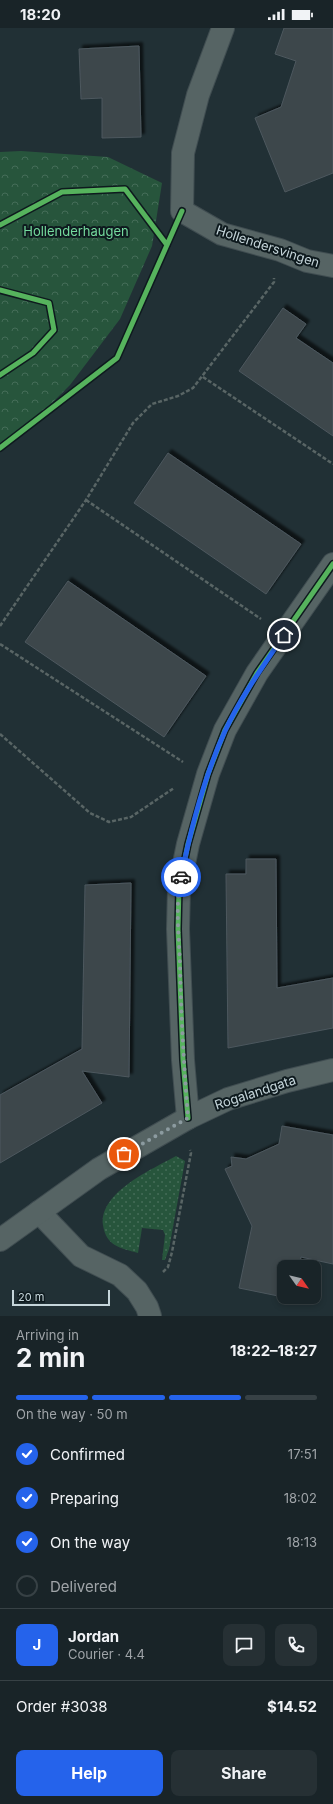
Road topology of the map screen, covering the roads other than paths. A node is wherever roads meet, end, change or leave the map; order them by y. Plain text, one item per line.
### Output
1 (223, 28) edge
2 (333, 266) edge
3 (333, 564) edge
4 (333, 1070) edge
5 (188, 1118) junction
6 (39, 1212) junction
7 (0, 1240) edge
8 (150, 1316) edge

1 - 2 street, Hollendersvingen
3 - 5 street
4 - 5 street, Rogalandgata
5 - 6 street, Rogalandgata
6 - 7 street, Rogalandgata
6 - 8 street

